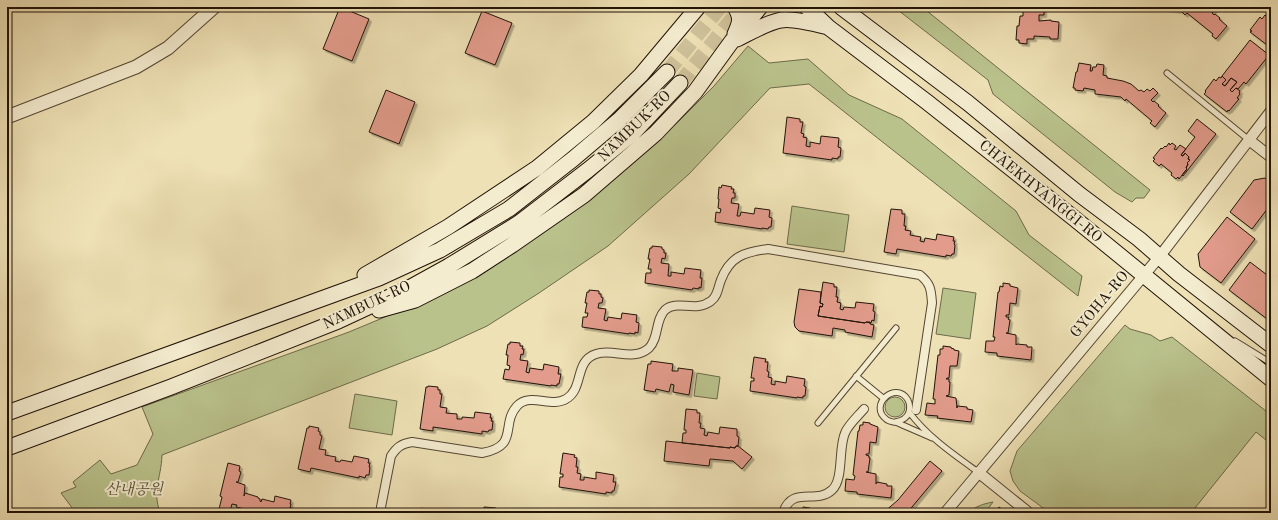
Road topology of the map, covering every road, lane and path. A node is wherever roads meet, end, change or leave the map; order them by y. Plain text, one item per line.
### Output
1 (214, 7) edge
2 (735, 7) edge
3 (760, 7) edge
4 (807, 7) edge
5 (698, 8) edge
6 (847, 10) edge
7 (828, 27) junction
8 (732, 41) junction
9 (667, 72) tunnel mouth
10 (1167, 73) dead end
11 (680, 83) tunnel mouth
12 (1271, 111) edge
13 (7, 117) edge
14 (1250, 140) junction
15 (1271, 157) edge
16 (1160, 256) junction
17 (1144, 275) junction
18 (329, 296) junction
19 (1199, 321) junction
20 (338, 322) junction
21 (896, 328) dead end
22 (1271, 346) edge
23 (1271, 363) edge
24 (856, 376) junction
25 (1271, 378) edge
26 (883, 398) junction
27 (864, 409) dead end
28 (913, 411) junction
29 (7, 414) edge
30 (895, 422) junction
31 (818, 423) dead end
32 (932, 438) junction
33 (7, 448) edge
34 (978, 472) junction
35 (382, 513) edge
36 (783, 513) edge
37 (945, 513) edge
38 (1029, 513) edge

1 - 13 street
2 - 8 main road
3 - 8 main road
4 - 7 main road, CHAEKHYANGGI-RO
5 - 18 main road
6 - 16 main road, CHAEKHYANGGI-RO
7 - 8 main road
7 - 17 main road, CHAEKHYANGGI-RO
8 - 20 main road
9 - 18 main road, NAMBUK-RO
10 - 14 lane
11 - 20 main road, NAMBUK-RO
12 - 14 street, GYOHA-RO
14 - 15 street
14 - 16 street, GYOHA-RO
16 - 17 street, GYOHA-RO
16 - 22 main road, CHAEKHYANGGI-RO
17 - 19 main road, CHAEKHYANGGI-RO
17 - 34 street, GYOHA-RO
18 - 29 main road, NAMBUK-RO
19 - 23 lane
19 - 25 main road, CHAEKHYANGGI-RO
20 - 33 main road, NAMBUK-RO
21 - 24 lane
24 - 26 lane
24 - 31 lane
26 - 28 lane
26 - 30 lane
27 - 36 street
28 - 30 lane
28 - 32 lane
28 - 35 street
30 - 32 lane
32 - 34 lane
34 - 37 street, GYOHA-RO
34 - 38 street

